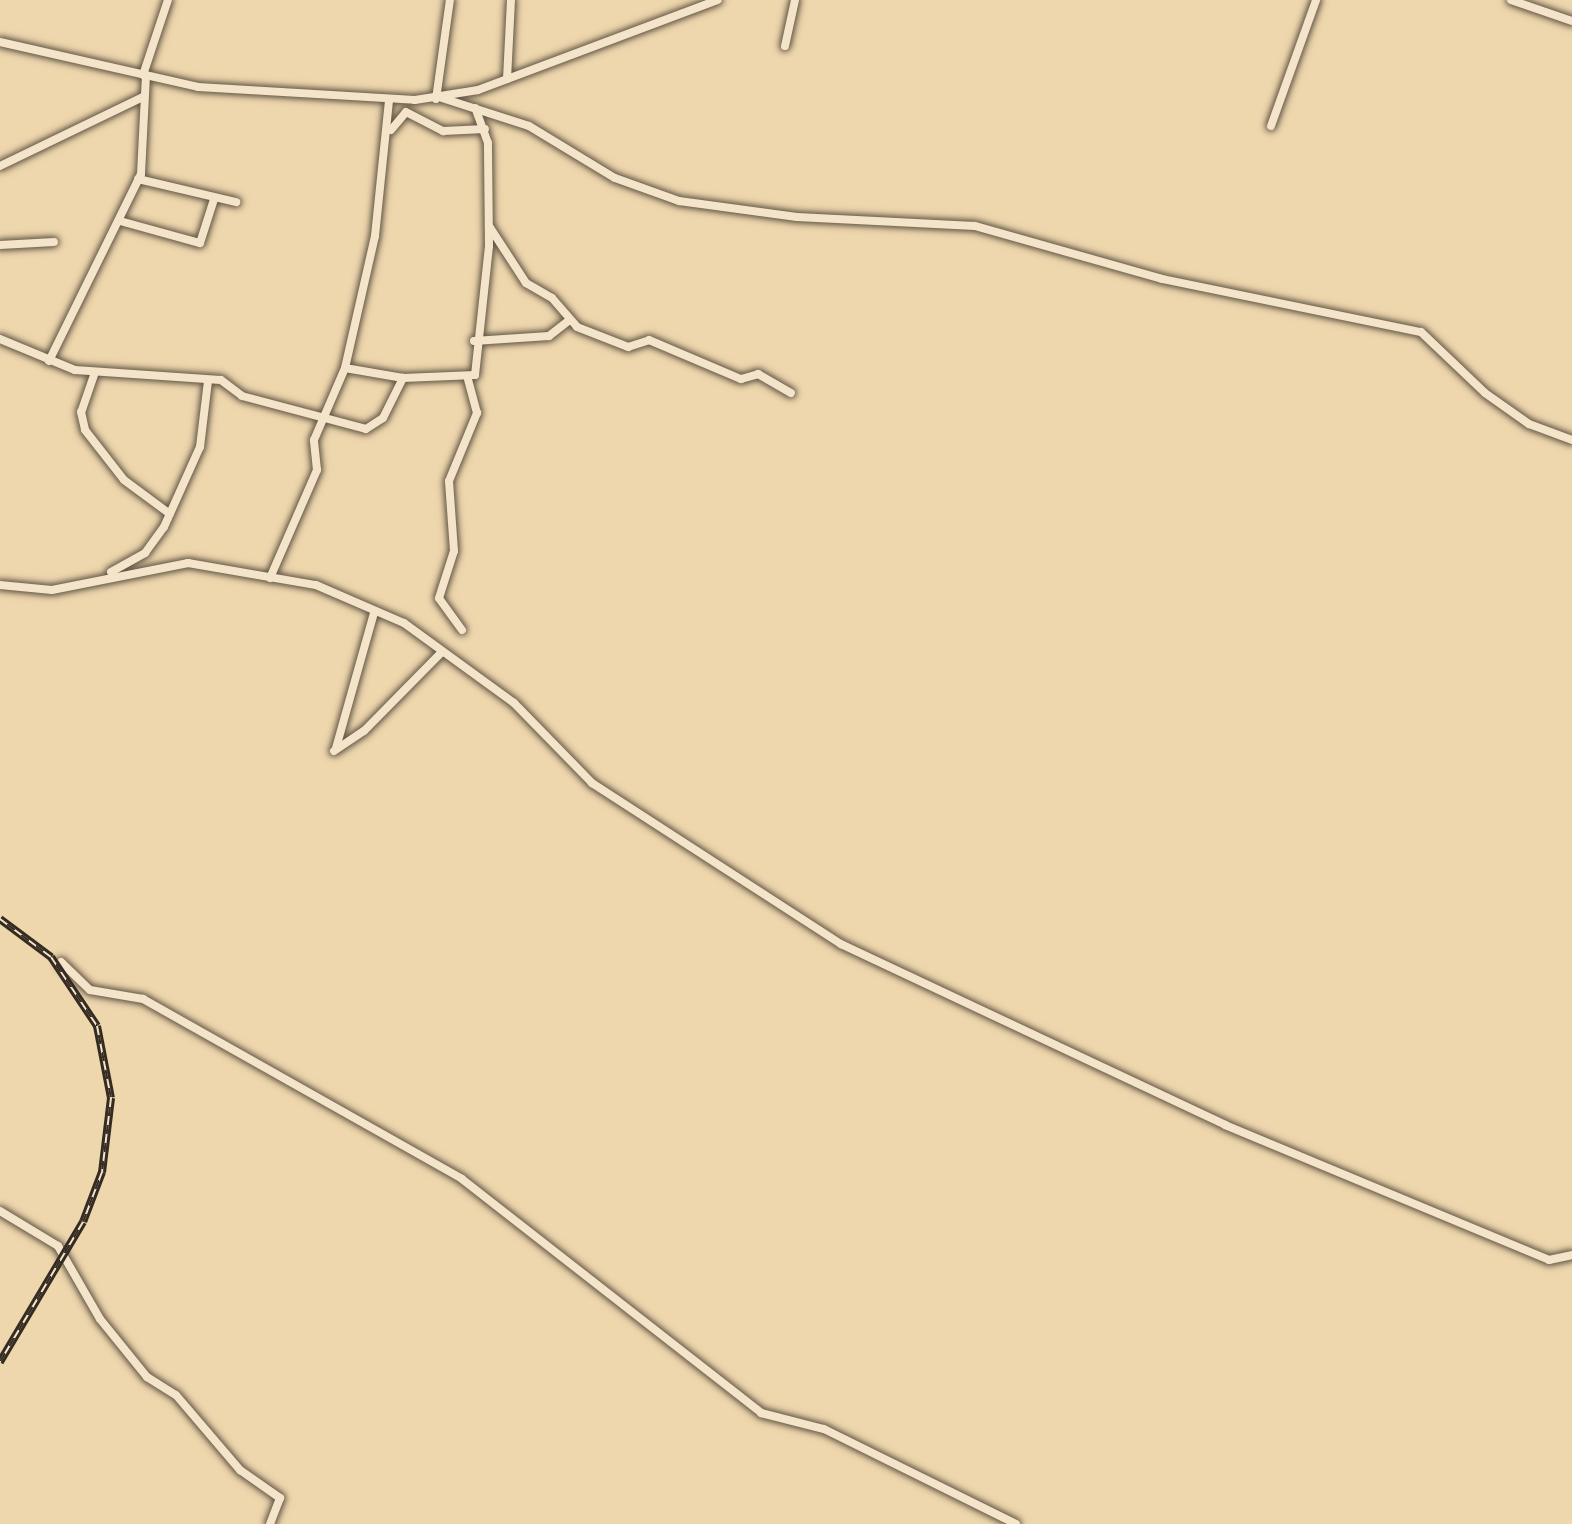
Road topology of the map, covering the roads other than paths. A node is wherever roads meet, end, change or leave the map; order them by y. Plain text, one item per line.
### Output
1 (168, 0) edge
2 (450, 0) edge
3 (511, 0) edge
4 (718, 0) edge
5 (795, 0) edge
6 (1316, 0) edge
7 (1511, 0) edge
8 (693, 4) edge
9 (1572, 21) edge
10 (0, 42) edge
11 (785, 46) dead end
12 (145, 76) junction
13 (507, 79) junction
14 (143, 98) junction
15 (439, 99) junction
16 (389, 100) junction
17 (475, 107) junction
18 (492, 111) junction
19 (1271, 127) dead end
20 (485, 130) junction
21 (387, 136) junction
22 (0, 166) edge
23 (138, 179) junction
24 (214, 199) junction
25 (236, 202) dead end
26 (120, 221) junction
27 (489, 226) junction
28 (54, 242) dead end
29 (0, 245) edge
30 (568, 321) junction
31 (0, 339) edge
32 (474, 341) junction
33 (55, 347) junction
34 (26, 349) junction
35 (49, 361) junction
36 (345, 368) junction
37 (94, 375) junction
38 (403, 378) junction
39 (468, 379) junction
40 (208, 381) junction
41 (791, 392) dead end
42 (329, 415) junction
43 (1572, 440) edge
44 (170, 514) junction
45 (106, 575) junction
46 (270, 578) junction
47 (0, 585) edge
48 (374, 613) junction
49 (462, 630) dead end
50 (441, 653) junction
51 (61, 962) dead end
52 (0, 1211) edge
53 (1572, 1255) edge
54 (270, 1524) edge
55 (1016, 1524) edge

1 - 12 street
2 - 15 street
3 - 13 street
4 - 8 street
5 - 11 street
6 - 19 street
7 - 9 street
8 - 13 street
10 - 12 street
12 - 14 street
12 - 16 street
13 - 15 street
14 - 22 street
14 - 23 street
15 - 16 street
15 - 17 street
16 - 21 street
17 - 18 street
17 - 20 street
18 - 20 street
18 - 43 street
20 - 21 street
20 - 27 street
21 - 36 street
23 - 24 street
23 - 26 street
24 - 25 street
24 - 26 street
26 - 33 street
27 - 30 street
27 - 32 street
28 - 29 street
30 - 32 street
30 - 41 street
31 - 34 street
32 - 39 street
33 - 34 street
33 - 35 street
34 - 35 street
35 - 37 street
36 - 38 street
36 - 42 street
37 - 40 street
37 - 44 street
38 - 39 street
38 - 42 street
39 - 49 street
40 - 42 street
40 - 44 street
42 - 46 street
44 - 45 street
45 - 46 street
45 - 47 street
46 - 48 street
48 - 50 street
48 - 50 street
50 - 53 street
51 - 55 street
52 - 54 street

